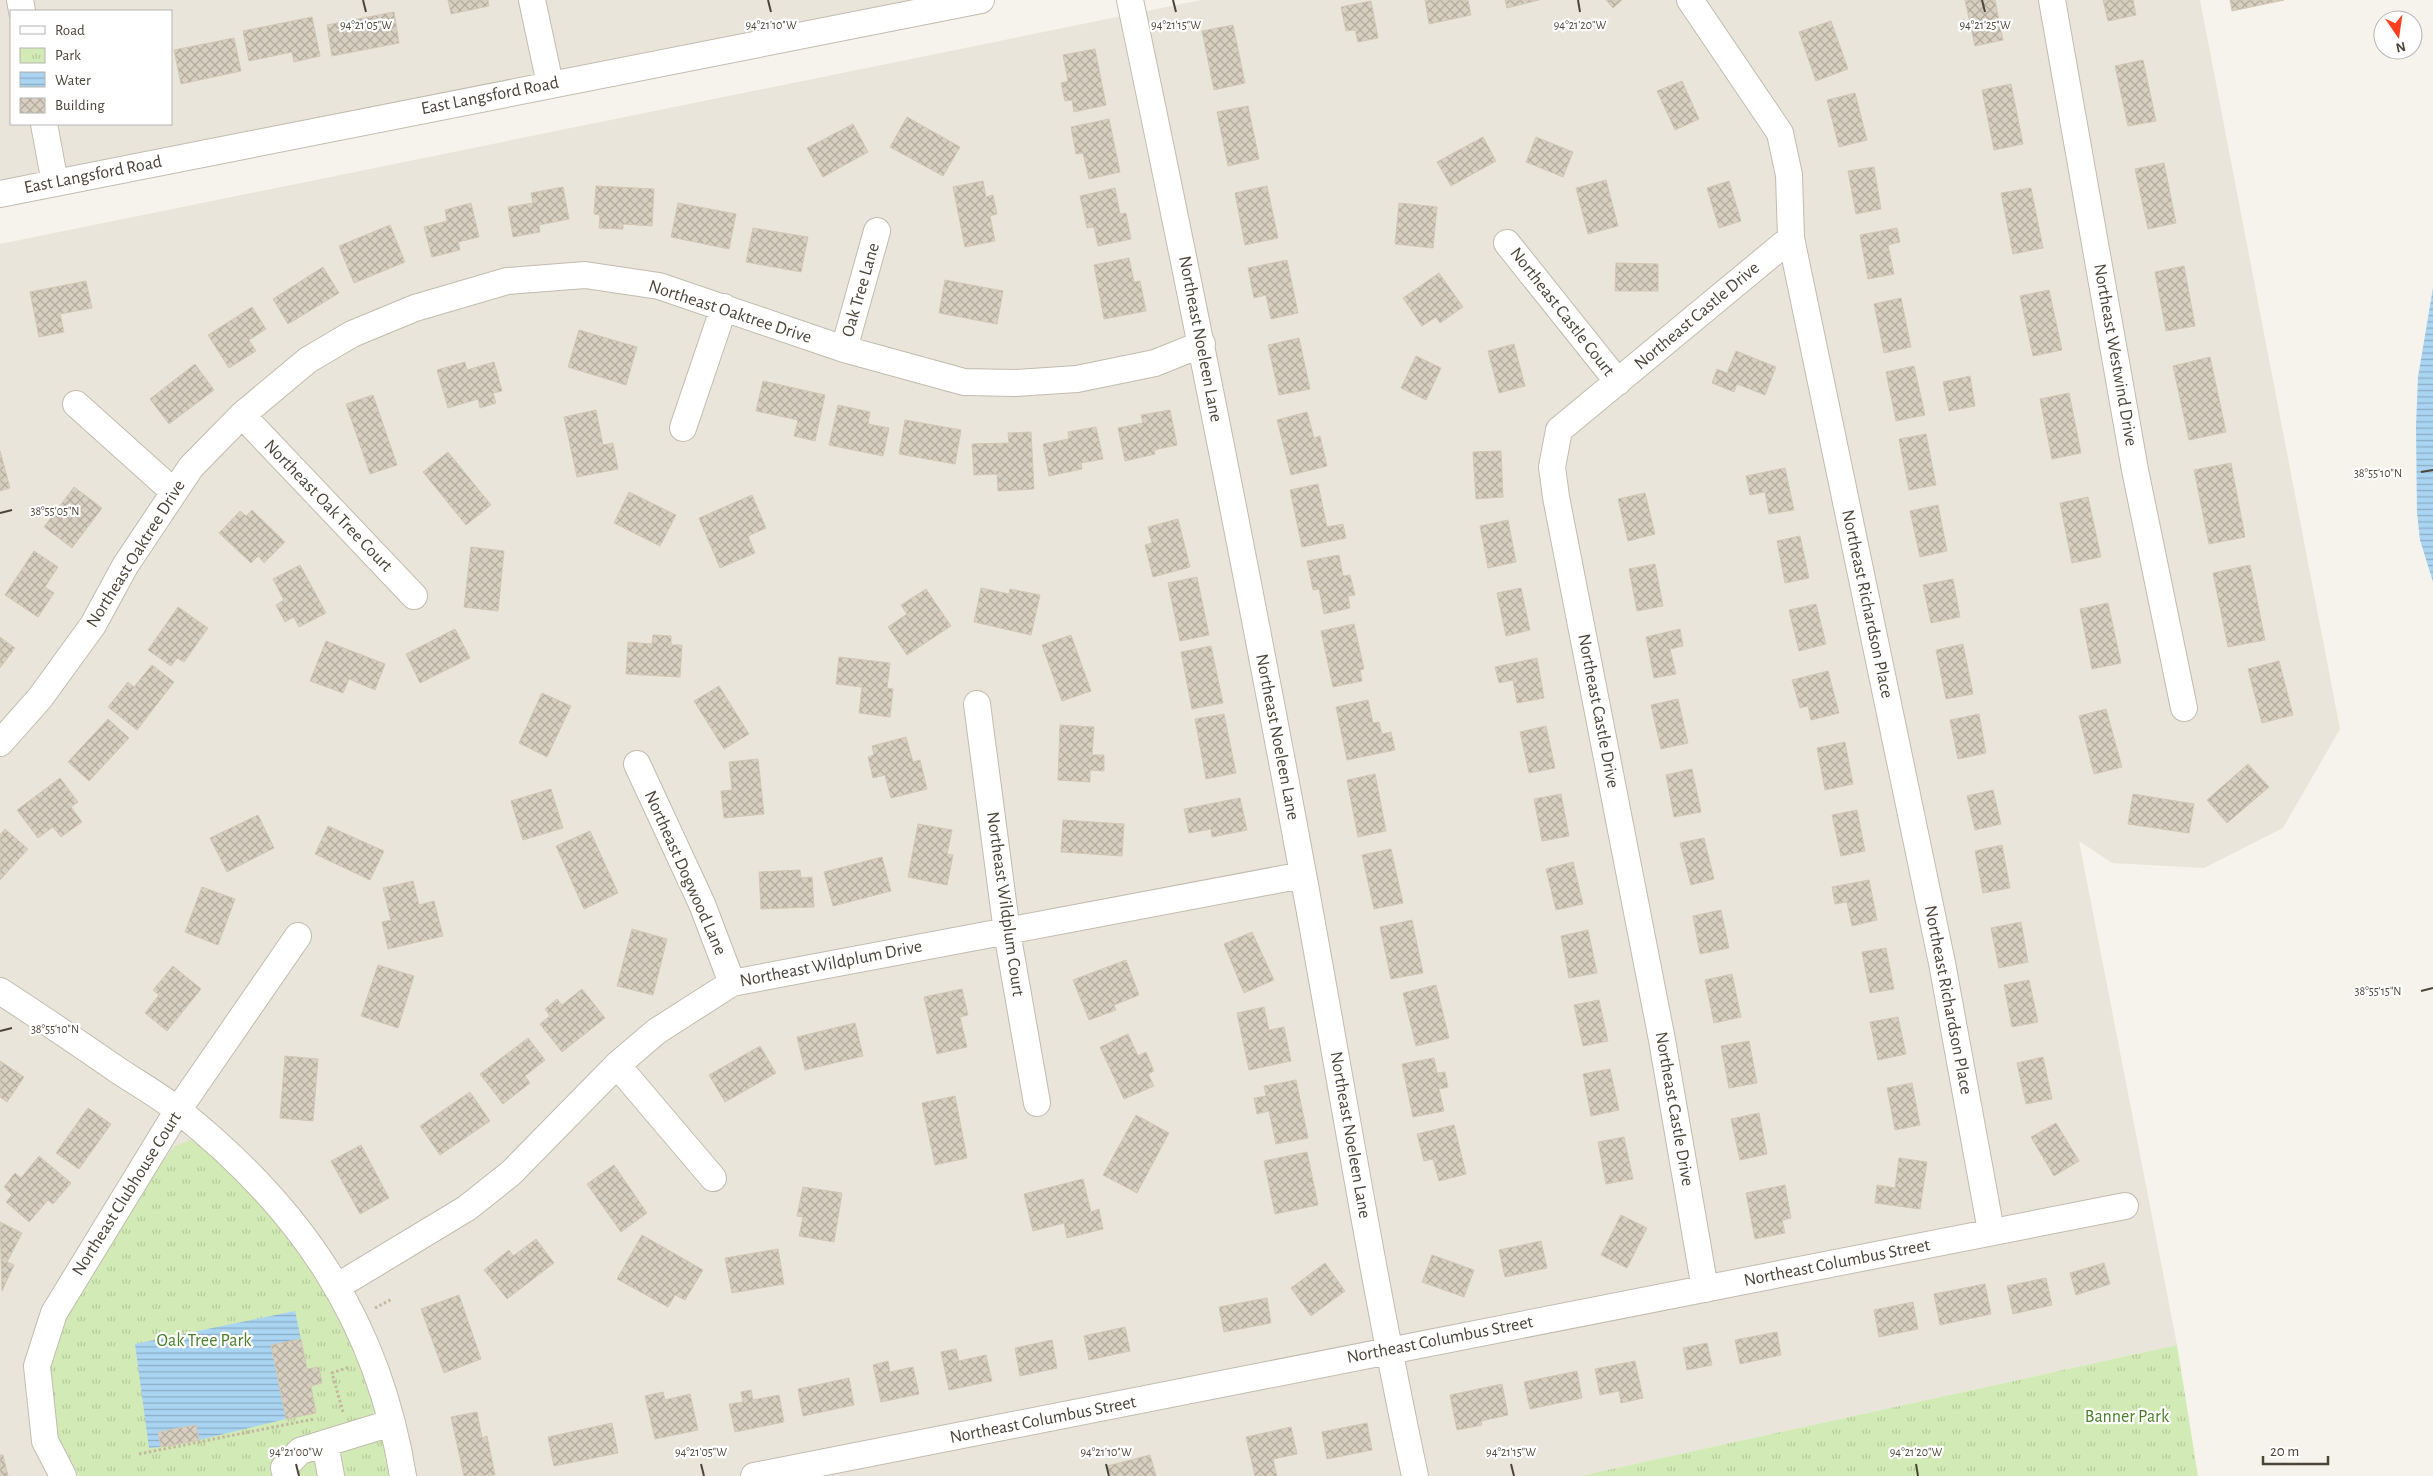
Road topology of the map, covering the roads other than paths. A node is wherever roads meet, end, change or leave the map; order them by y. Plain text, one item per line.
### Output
1 (532, 0) edge
2 (981, 0) edge
3 (1130, 0) edge
4 (1690, 0) edge
5 (2052, 0) edge
6 (550, 84) junction
7 (44, 125) edge
8 (55, 183) junction
9 (0, 194) edge
10 (877, 231) dead end
11 (1791, 238) junction
12 (1507, 243) dead end
13 (724, 307) junction
14 (1202, 344) junction
15 (844, 349) junction
16 (1618, 382) junction
17 (76, 404) dead end
18 (242, 415) junction
19 (683, 428) dead end
20 (174, 492) junction
21 (414, 596) dead end
22 (977, 704) dead end
23 (2184, 708) dead end
24 (0, 743) edge
25 (637, 764) dead end
26 (1303, 875) junction
27 (1007, 932) junction
28 (298, 936) dead end
29 (732, 983) junction
30 (0, 990) edge
31 (617, 1065) junction
32 (1038, 1104) dead end
33 (178, 1110) junction
34 (713, 1178) dead end
35 (2126, 1206) dead end
36 (1991, 1231) junction
37 (338, 1286) junction
38 (1705, 1289) junction
39 (1388, 1350) junction
40 (391, 1423) junction
41 (325, 1443) junction
42 (63, 1476) edge
43 (286, 1476) edge
44 (331, 1476) edge
45 (403, 1476) edge
46 (754, 1476) edge
47 (1415, 1476) edge

1 - 6 street
2 - 6 street, East Langsford Road
3 - 14 street, Northeast Noeleen Lane
4 - 11 street, Northeast Richardson Place
5 - 23 street, Northeast Westwind Drive
6 - 8 street, East Langsford Road
7 - 8 street
8 - 9 street, East Langsford Road
10 - 15 street, Oak Tree Lane
11 - 16 street, Northeast Castle Drive
11 - 36 street, Northeast Richardson Place
12 - 16 street, Northeast Castle Court
13 - 15 street, Northeast Oaktree Drive
13 - 18 street, Northeast Oaktree Drive
13 - 19 street
14 - 15 street, Northeast Oaktree Drive
14 - 26 street, Northeast Noeleen Lane
16 - 38 street, Northeast Castle Drive
17 - 20 street
18 - 20 street, Northeast Oaktree Drive
18 - 21 street, Northeast Oak Tree Court
20 - 24 street, Northeast Oaktree Drive
22 - 27 street, Northeast Wildplum Court
25 - 29 street, Northeast Dogwood Lane
26 - 27 street, Northeast Wildplum Drive
26 - 39 street, Northeast Noeleen Lane
27 - 29 street, Northeast Wildplum Drive
27 - 32 street, Northeast Wildplum Court
28 - 33 street, Northeast Clubhouse Court
29 - 31 street, Northeast Wildplum Drive
30 - 33 street
31 - 34 street
31 - 37 street, Northeast Wildplum Drive
33 - 37 street
33 - 42 street, Northeast Clubhouse Court
35 - 36 street, Northeast Columbus Street
36 - 38 street, Northeast Columbus Street
37 - 40 street
38 - 39 street, Northeast Columbus Street
39 - 46 street, Northeast Columbus Street
39 - 47 street, Northeast Noeleen Lane
40 - 41 street
40 - 45 street
41 - 43 street
41 - 44 street

